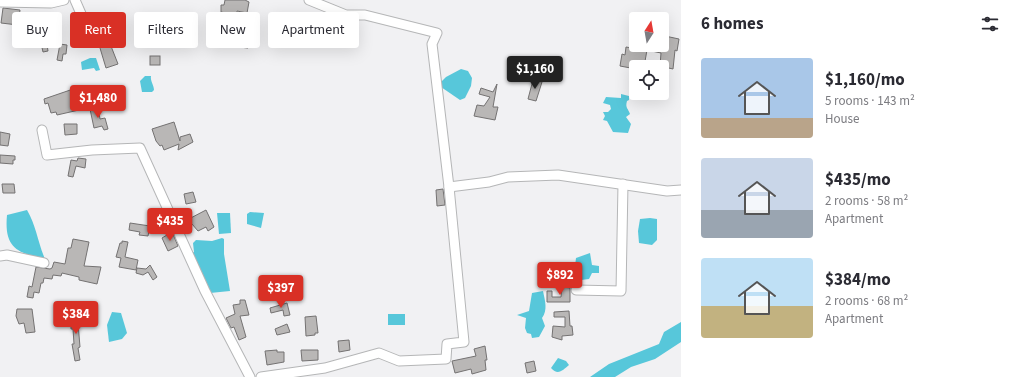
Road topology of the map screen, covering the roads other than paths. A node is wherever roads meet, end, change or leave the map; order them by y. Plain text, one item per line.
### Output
1 (64, 0) edge
2 (75, 0) edge
3 (309, 0) edge
4 (0, 2) edge
5 (80, 12) edge
6 (42, 130) dead end
7 (623, 184) junction
8 (449, 187) junction
9 (681, 190) edge
10 (0, 256) edge
11 (44, 263) dead end
12 (576, 290) dead end
13 (250, 377) edge
14 (261, 377) edge

1 - 4 street
2 - 5 street
3 - 8 street
6 - 13 street
7 - 8 street
7 - 9 street
7 - 12 street
8 - 14 street
10 - 11 street

